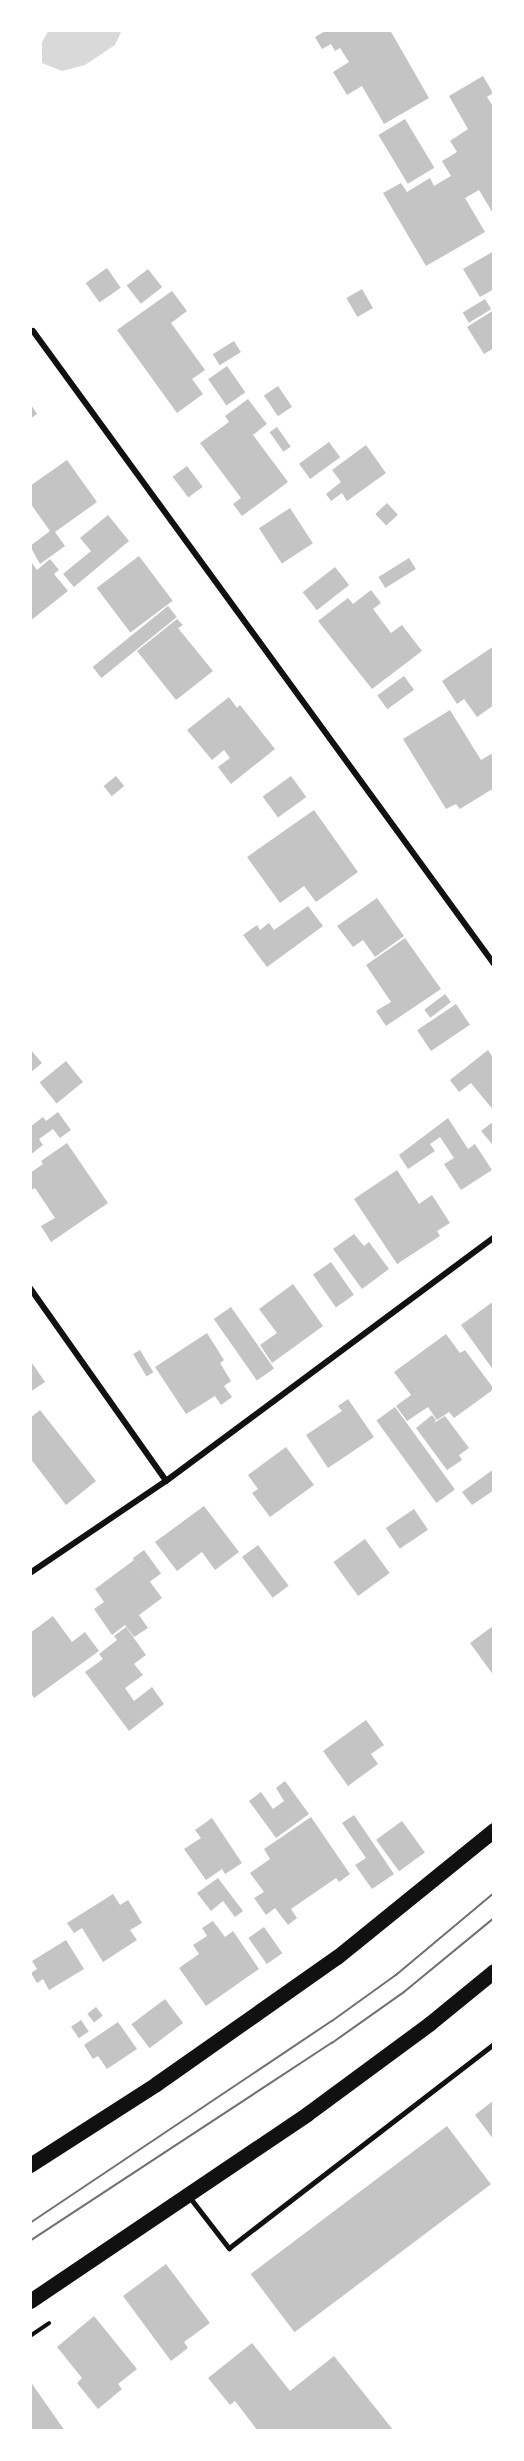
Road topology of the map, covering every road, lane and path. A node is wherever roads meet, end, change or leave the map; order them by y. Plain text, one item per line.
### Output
1 (33, 331) dead end
2 (494, 964) edge
3 (494, 1237) edge
4 (30, 1288) edge
5 (166, 1481) junction
6 (30, 1573) edge
7 (494, 1830) edge
8 (494, 1971) edge
9 (494, 2044) edge
10 (30, 2165) edge
11 (188, 2194) junction
12 (30, 2301) edge

1 - 2 street
3 - 5 street
4 - 5 street
5 - 6 street
7 - 10 main road
8 - 11 main road
9 - 11 lane
11 - 12 main road

